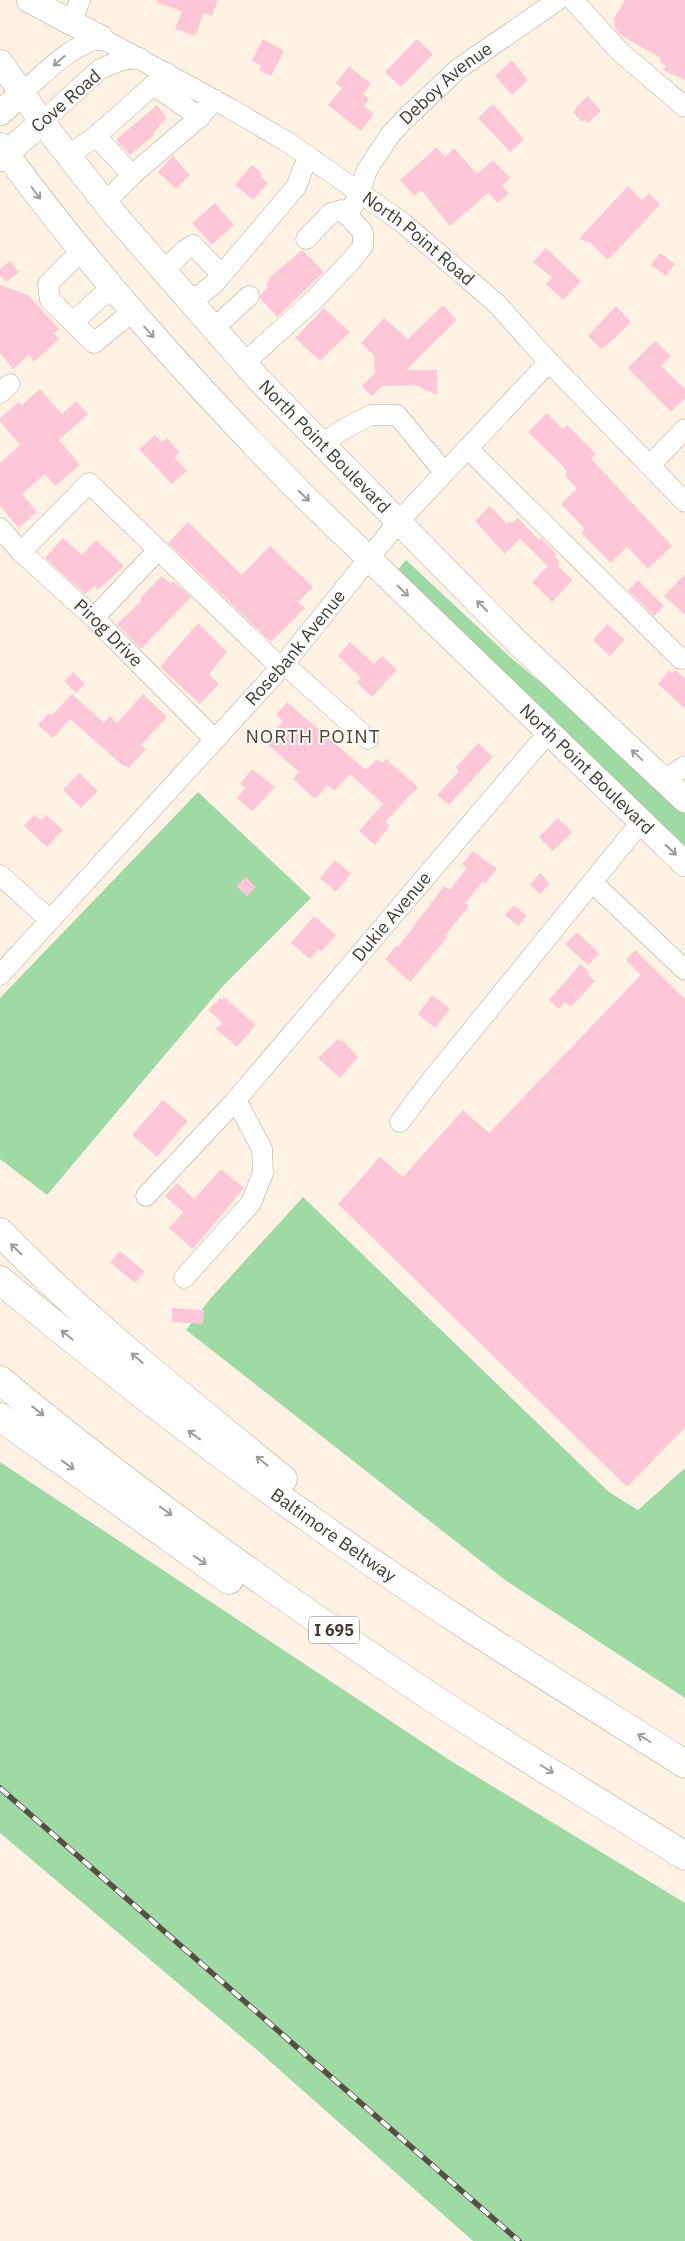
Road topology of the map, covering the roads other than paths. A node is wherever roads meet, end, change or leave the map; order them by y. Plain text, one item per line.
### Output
1 (30, 0) edge
2 (80, 0) edge
3 (558, 0) edge
4 (572, 0) edge
5 (71, 22) junction
6 (101, 38) junction
7 (140, 58) junction
8 (0, 62) edge
9 (160, 79) junction
10 (21, 94) junction
11 (214, 99) junction
12 (685, 107) edge
13 (0, 114) edge
14 (200, 117) junction
15 (42, 122) junction
16 (96, 136) junction
17 (2, 153) edge
18 (68, 156) junction
19 (308, 156) junction
20 (132, 175) junction
21 (360, 191) junction
22 (104, 202) junction
23 (348, 216) junction
24 (306, 239) dead end
25 (81, 251) junction
26 (163, 271) junction
27 (221, 274) junction
28 (112, 288) junction
29 (249, 296) dead end
30 (190, 302) junction
31 (132, 312) junction
32 (73, 322) junction
33 (213, 329) junction
34 (549, 362) junction
35 (244, 363) junction
36 (685, 429) edge
37 (322, 444) junction
38 (467, 448) junction
39 (650, 466) junction
40 (444, 472) junction
41 (685, 502) edge
42 (398, 522) junction
43 (0, 528) edge
44 (157, 551) junction
45 (21, 552) junction
46 (368, 557) junction
47 (94, 618) junction
48 (680, 651) edge
49 (282, 666) junction
50 (548, 733) junction
51 (368, 739) dead end
52 (215, 740) junction
53 (685, 766) edge
54 (664, 780) junction
55 (685, 800) edge
56 (641, 822) junction
57 (685, 864) edge
58 (0, 875) edge
59 (593, 883) junction
60 (50, 920) junction
61 (685, 970) edge
62 (0, 975) edge
63 (236, 1100) junction
64 (400, 1122) dead end
65 (146, 1196) dead end
66 (0, 1232) edge
67 (184, 1278) dead end
68 (0, 1280) edge
69 (0, 1380) edge
70 (0, 1417) edge
71 (522, 1662) junction
72 (520, 1752) junction
73 (685, 1764) edge
74 (685, 1856) edge

1 - 5 main road
2 - 5 street
3 - 21 street, Deboy Avenue
4 - 12 street
5 - 6 main road
6 - 7 street, North Point Road
6 -> 10 street, Cove Road
7 - 9 street, North Point Road
7 - 15 street, Cove Road
8 - 10 main road, North Point Boulevard
9 - 11 street, North Point Road
9 - 14 street
9 - 16 street
10 - 13 main road, Cove Road
10 - 15 main road, North Point Boulevard
11 - 14 street
11 - 19 street, North Point Road
14 - 20 street
15 - 17 main road, Cove Road
15 - 18 main road, North Point Boulevard
16 - 18 street
16 - 20 street
17 -> 25 main road, North Point Boulevard
18 - 22 main road, North Point Boulevard
19 - 21 street, North Point Road
19 - 27 street
20 - 22 street
21 - 23 street, Deboy Avenue
21 - 34 street, North Point Road
22 - 26 main road, North Point Boulevard
23 - 24 street
23 - 35 street
25 - 28 main road, North Point Boulevard
25 - 32 street
26 - 27 street
26 - 30 main road, North Point Boulevard
27 - 30 street
28 - 31 main road, North Point Boulevard
28 - 32 street
29 - 33 street
30 - 33 main road, North Point Boulevard
31 - 32 street
31 -> 46 main road, North Point Boulevard
33 - 35 main road, North Point Boulevard
34 - 38 street, Rosebank Avenue
34 - 39 street, North Point Road
35 - 37 main road, North Point Boulevard
36 - 39 street
37 - 40 street
37 - 42 main road, North Point Boulevard
38 - 40 street, Rosebank Avenue
38 - 48 street
39 - 41 street, North Point Road
40 - 42 street, Rosebank Avenue
42 - 46 street, Rosebank Avenue
54 -> 42 main road, North Point Boulevard
43 - 45 street, Pirog Drive
44 - 45 street
44 - 47 street
44 - 49 street
45 - 47 street, Pirog Drive
46 - 49 street, Rosebank Avenue
46 -> 50 main road, North Point Boulevard
47 - 52 street, Pirog Drive
49 - 51 street
49 - 52 street, Rosebank Avenue
50 - 56 main road, North Point Boulevard
50 - 63 street, Dukie Avenue
52 - 60 street, Rosebank Avenue
53 - 54 street
54 - 55 main road, North Point Boulevard
56 -> 57 main road, North Point Boulevard
56 - 59 street
58 - 60 street
59 - 61 street
59 - 64 street
60 - 62 street, Rosebank Avenue
63 - 65 street, Dukie Avenue
63 - 67 street
71 -> 66 highway
71 -> 68 highway, Baltimore Beltway
69 -> 72 highway, I 695
70 -> 72 highway
73 -> 71 highway, Baltimore Beltway
72 -> 74 highway, I 695

